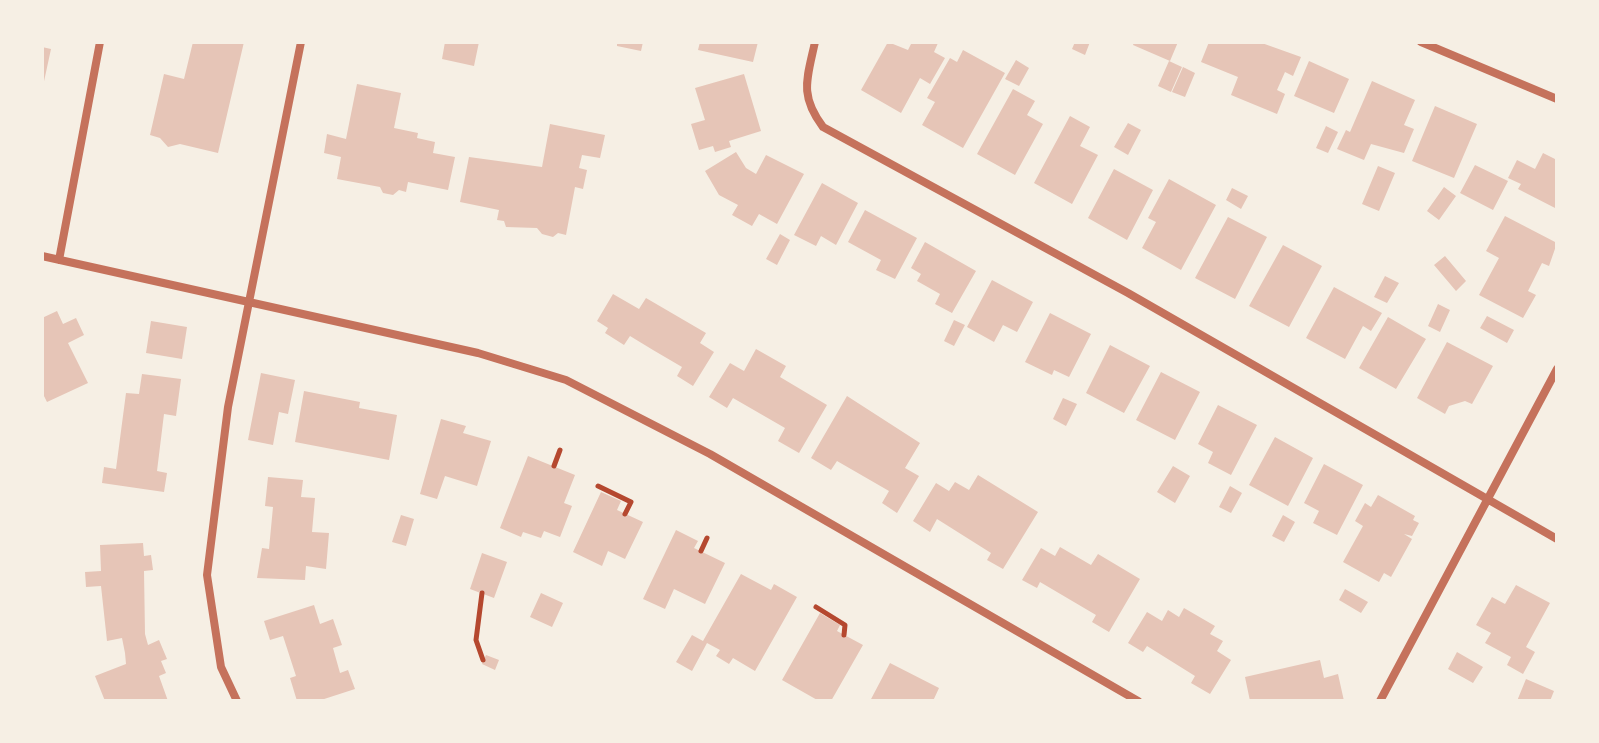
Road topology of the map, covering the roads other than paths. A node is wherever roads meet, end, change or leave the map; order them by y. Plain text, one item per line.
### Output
1 (100, 42) edge
2 (301, 42) edge
3 (815, 42) edge
4 (1421, 42) edge
5 (1557, 99) edge
6 (42, 256) edge
7 (59, 260) junction
8 (247, 305) junction
9 (1557, 369) edge
10 (1488, 498) junction
11 (1557, 539) edge
12 (237, 701) edge
13 (1138, 701) edge
14 (1380, 701) edge

1 - 7 street
2 - 8 street
3 - 10 street
4 - 5 street
6 - 7 street
7 - 8 street
8 - 12 street
8 - 13 street
9 - 10 street
10 - 11 street
10 - 14 street

